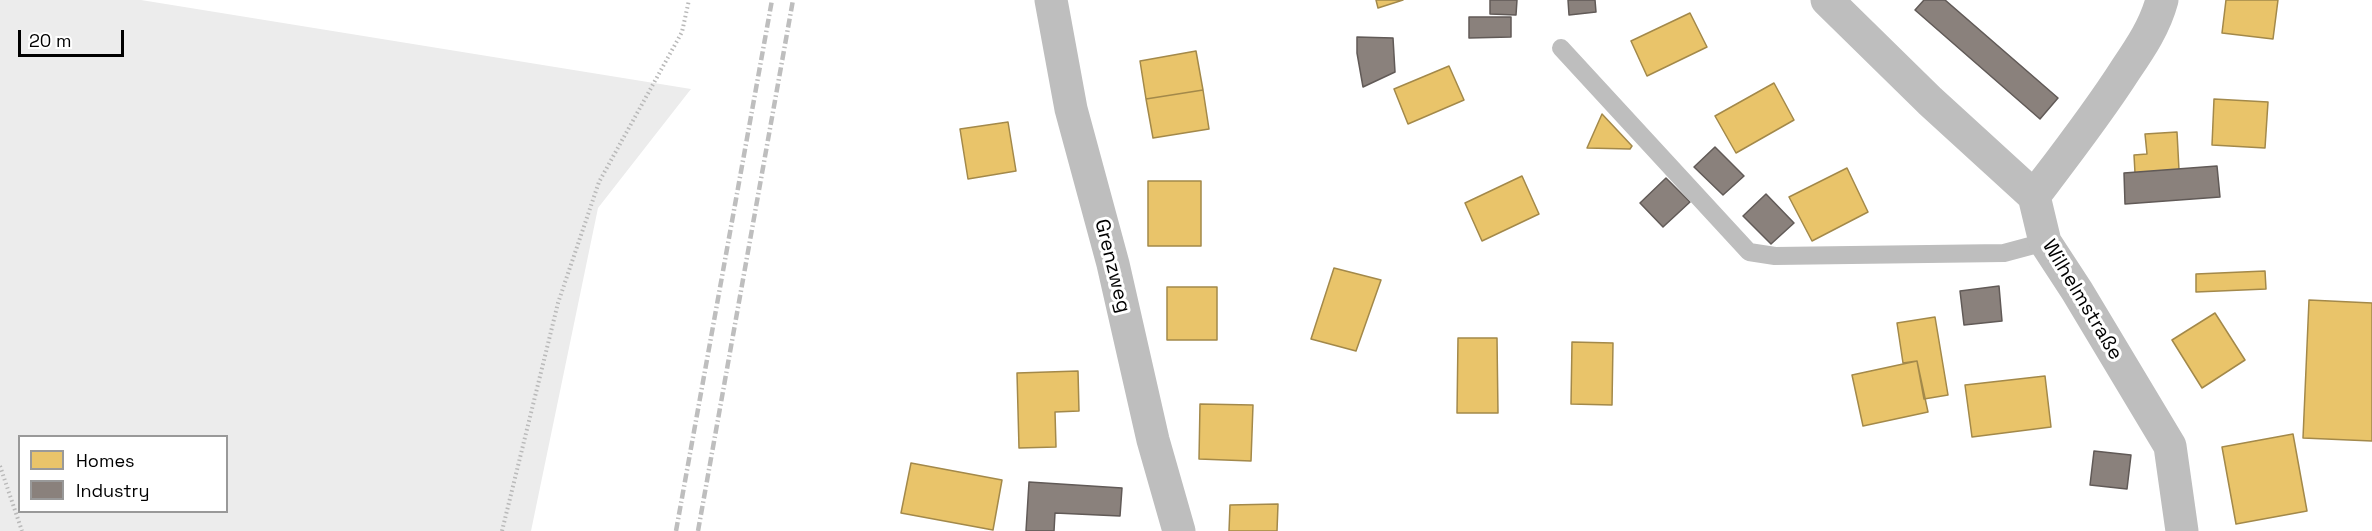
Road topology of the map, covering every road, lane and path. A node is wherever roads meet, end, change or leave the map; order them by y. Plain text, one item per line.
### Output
1 (689, 0) edge
2 (1051, 0) edge
3 (1827, 0) edge
4 (2162, 0) edge
5 (1561, 48) dead end
6 (2034, 196) junction
7 (2045, 242) junction
8 (0, 466) edge
9 (22, 531) edge
10 (502, 531) edge
11 (1179, 531) edge
12 (2182, 531) edge

1 - 10 path
2 - 11 street, Grenzweg
3 - 6 street
4 - 6 street
5 - 7 lane
6 - 7 street, Wilhelmstraße
7 - 12 street, Wilhelmstraße
8 - 9 path

